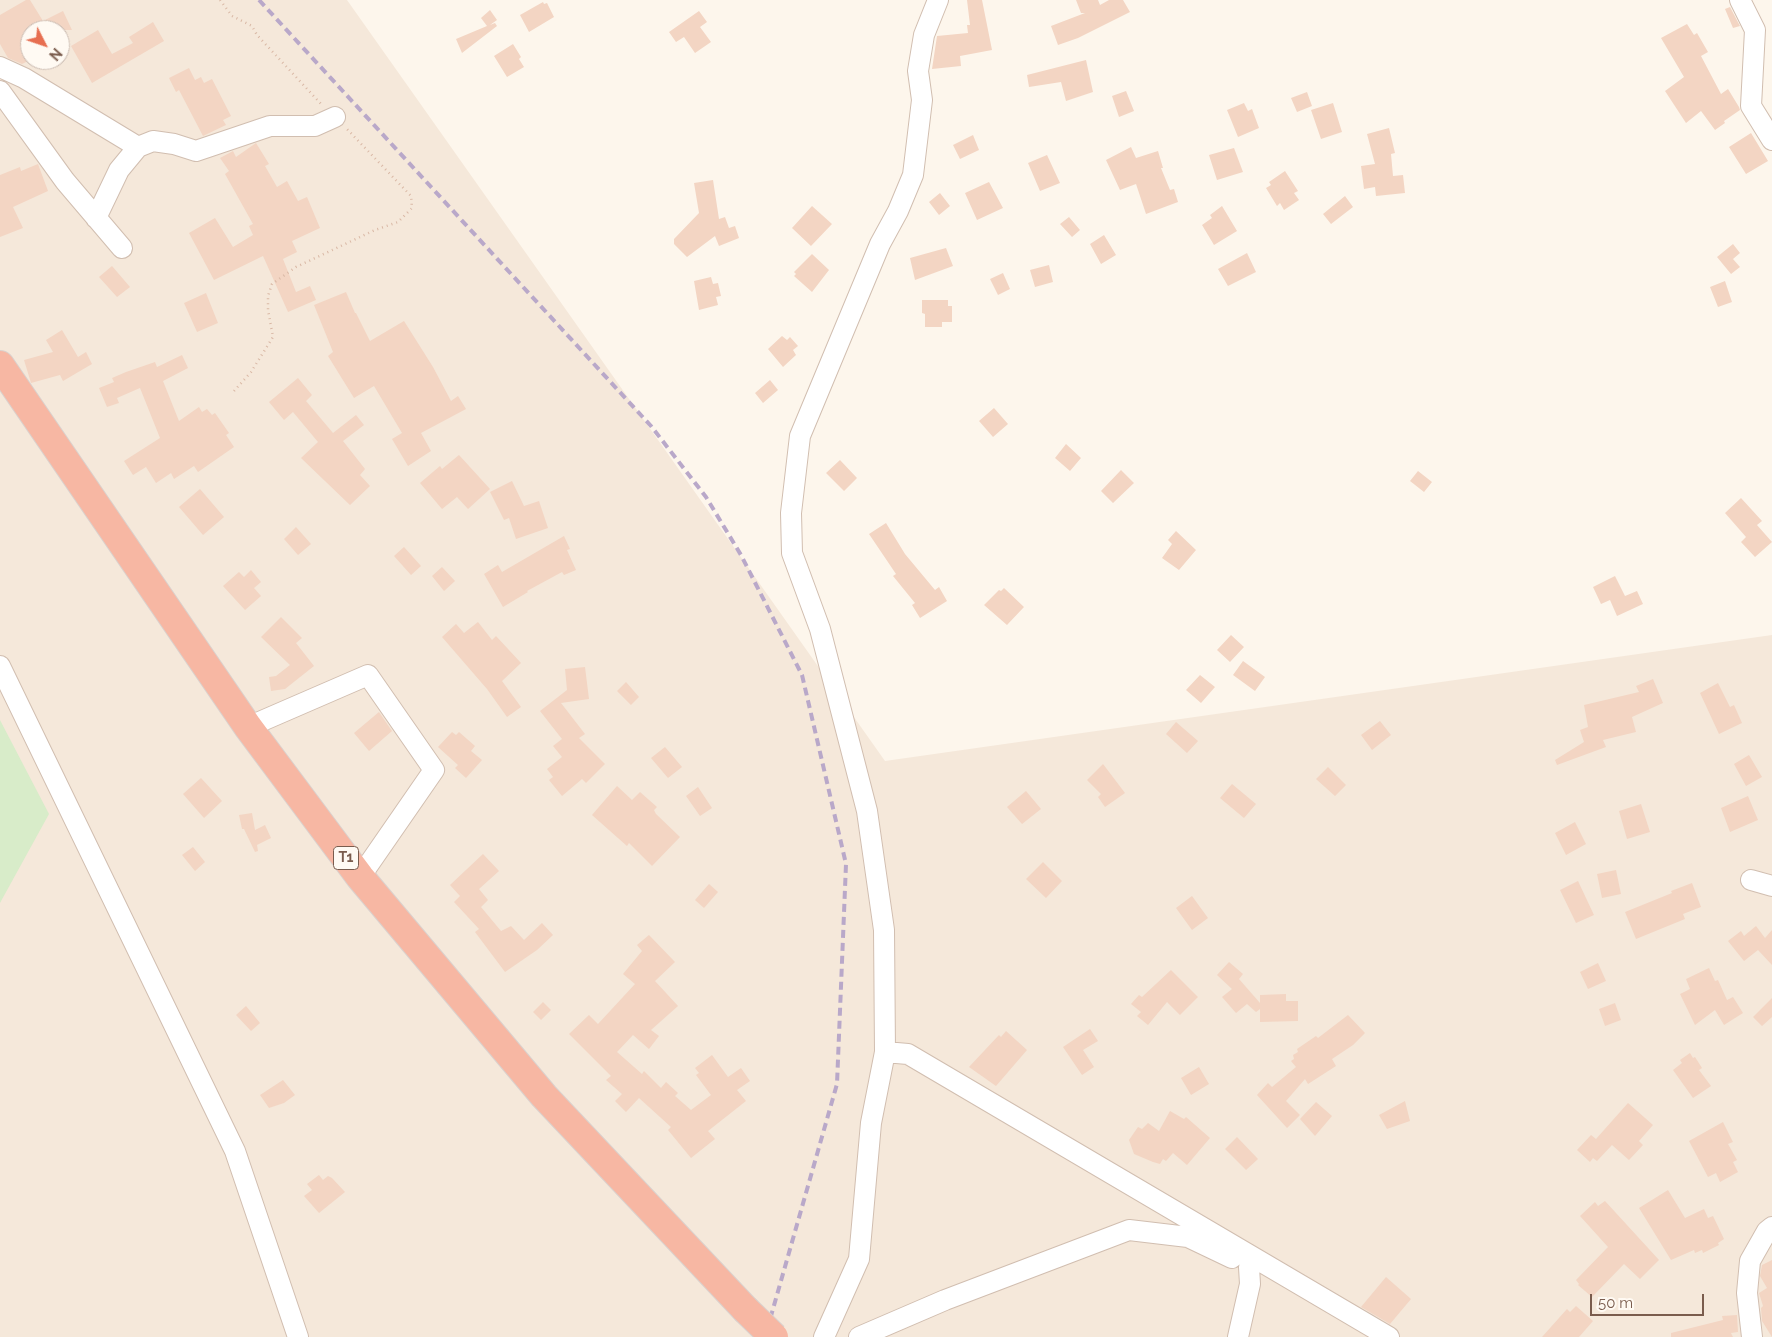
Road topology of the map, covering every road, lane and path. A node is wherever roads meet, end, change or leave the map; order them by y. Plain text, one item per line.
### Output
1 (220, 0) edge
2 (938, 0) edge
3 (1740, 0) edge
4 (0, 67) edge
5 (0, 90) edge
6 (335, 117) junction
7 (1772, 140) edge
8 (138, 147) junction
9 (96, 218) junction
10 (122, 248) dead end
11 (0, 365) edge
12 (234, 391) dead end
13 (0, 666) edge
14 (248, 727) junction
15 (360, 877) junction
16 (1751, 880) dead end
17 (1772, 886) edge
18 (885, 1052) junction
19 (1772, 1227) edge
20 (1249, 1267) junction
21 (298, 1337) edge
22 (774, 1337) edge
23 (824, 1337) edge
24 (859, 1337) edge
25 (1238, 1337) edge
26 (1365, 1337) edge
27 (1389, 1337) edge
28 (1752, 1337) edge

1 - 6 path
2 - 18 street
3 - 7 street
4 - 8 street
5 - 9 street
6 - 8 street
6 - 12 path
8 - 9 street
9 - 10 street
11 - 14 highway, T1
13 - 21 street
14 - 15 highway, T1
14 - 15 street
15 - 22 highway, T1, bridge
16 - 17 street
18 - 23 street
18 - 27 street
19 - 28 street
20 - 24 street
20 - 25 street
20 - 26 street

